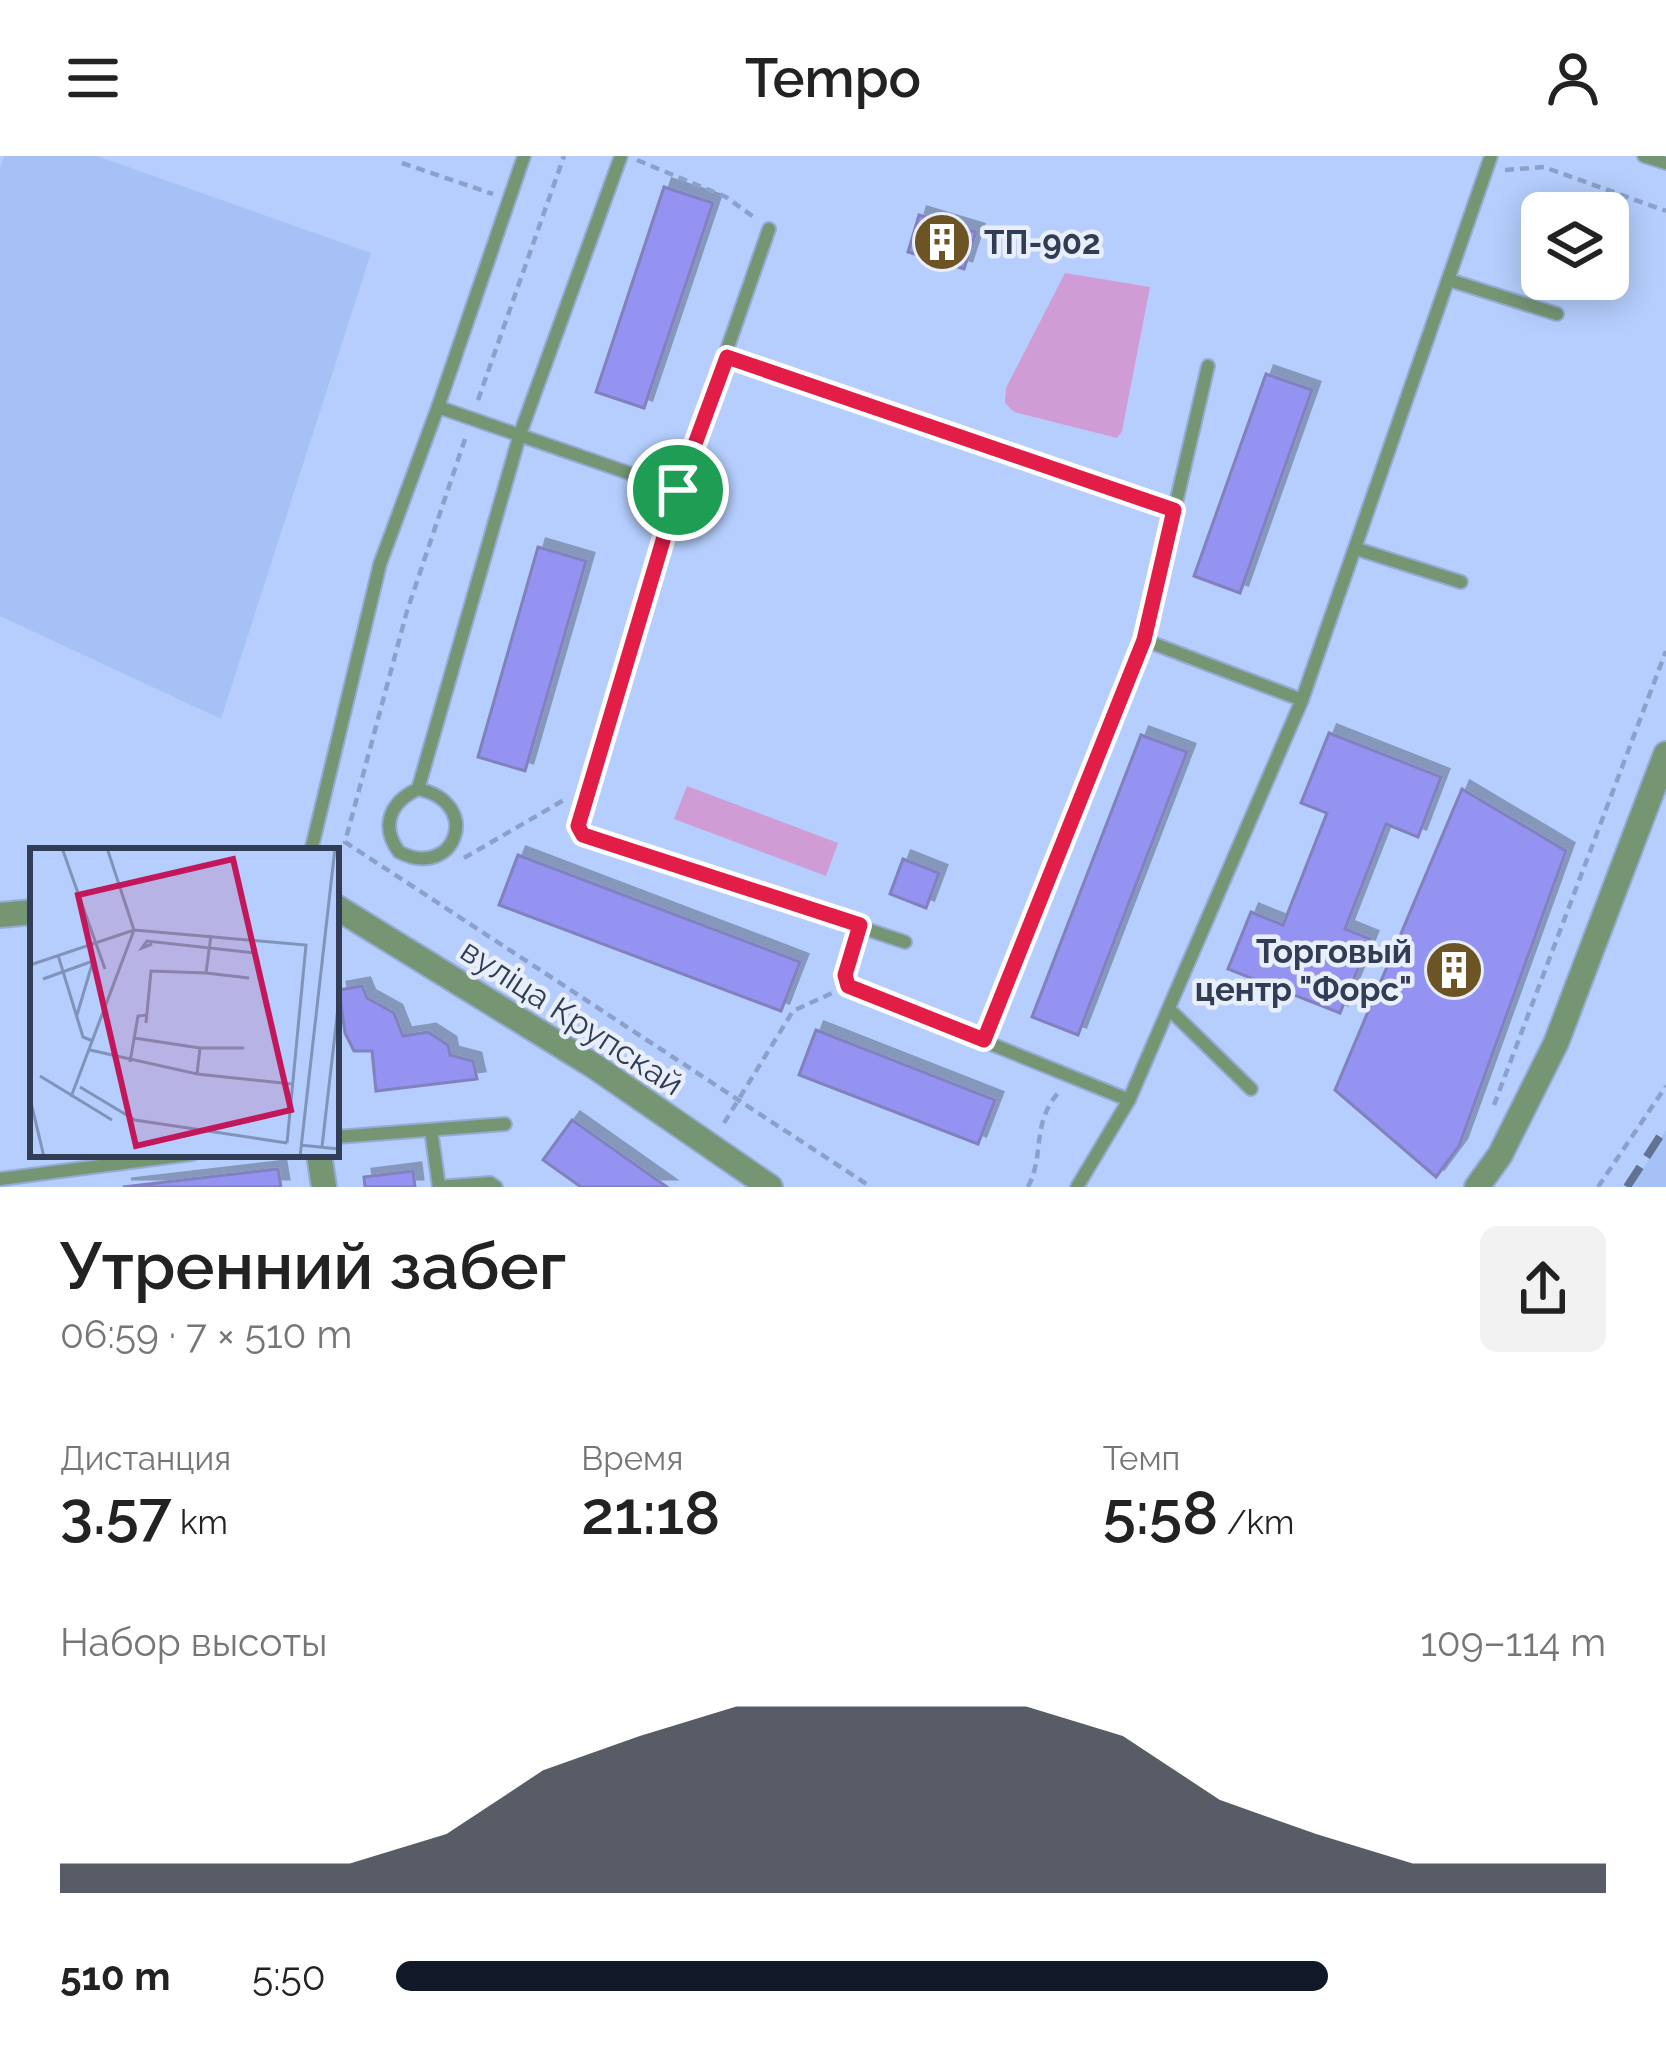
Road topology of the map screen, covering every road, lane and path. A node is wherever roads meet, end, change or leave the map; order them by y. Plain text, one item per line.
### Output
1 (524, 156) edge
2 (564, 156) edge
3 (624, 156) edge
4 (1644, 156) edge
5 (1489, 160) edge
6 (402, 164) dead end
7 (1666, 164) edge
8 (508, 200) junction
9 (1666, 211) edge
10 (770, 229) joint
11 (1449, 280) junction
12 (1557, 314) dead end
13 (727, 357) junction
14 (1208, 366) dead end
15 (438, 407) junction
16 (472, 418) junction
17 (520, 434) junction
18 (678, 490) junction
19 (1174, 510) junction
20 (1357, 549) junction
21 (1461, 582) dead end
22 (1144, 640) junction
23 (1666, 651) edge
24 (1302, 700) junction
25 (1666, 754) edge
26 (588, 787) junction
27 (418, 789) junction
28 (312, 848) edge
29 (451, 865) dead end
30 (432, 876) dead end
31 (412, 887) junction
32 (339, 909) edge
33 (30, 911) edge
34 (0, 914) edge
35 (860, 925) junction
36 (904, 941) dead end
37 (848, 986) junction
38 (1169, 1010) junction
39 (984, 1040) junction
40 (1073, 1075) junction
41 (1666, 1086) edge
42 (1251, 1089) dead end
43 (1129, 1100) junction
44 (738, 1101) junction
45 (1488, 1120) dead end
46 (505, 1124) dead end
47 (431, 1130) junction
48 (339, 1137) edge
49 (709, 1146) junction
50 (169, 1157) edge
51 (319, 1157) edge
52 (0, 1179) edge
53 (324, 1187) edge
54 (439, 1187) edge
55 (496, 1187) edge
56 (770, 1187) edge
57 (871, 1187) edge
58 (1028, 1187) edge
59 (1077, 1187) edge
60 (1477, 1187) edge
61 (1598, 1187) edge

1 - 8 lane
2 - 16 path
3 - 10 path
3 - 17 lane
4 - 7 lane
5 - 9 path
5 - 11 lane
6 - 8 path
8 - 15 lane
10 - 13 lane
11 - 12 lane
11 - 20 lane
13 - 18 lane
13 - 19 path
14 - 19 lane
15 - 16 lane
15 - 28 lane
16 - 17 lane
16 - 31 path
17 - 18 lane
17 - 27 lane
18 - 26 lane
19 - 22 lane
20 - 21 lane
20 - 24 lane
22 - 24 lane
22 - 39 lane
23 - 45 path
24 - 38 lane
25 - 60 street
26 - 29 path
26 - 35 lane
27 - 27 lane
30 - 31 path
31 - 44 path
32 - 49 street, вуліца Крупскай
33 - 34 street
35 - 36 lane
35 - 37 lane
37 - 39 lane
37 - 44 path
38 - 42 lane
38 - 43 lane
39 - 40 lane
40 - 43 lane
40 - 58 path
41 - 61 path
43 - 59 lane
44 - 49 path
44 - 57 path
46 - 47 lane
47 - 48 lane
47 - 54 lane
49 - 56 street, вуліца Крупскай
50 - 52 lane
51 - 53 street
54 - 55 lane

